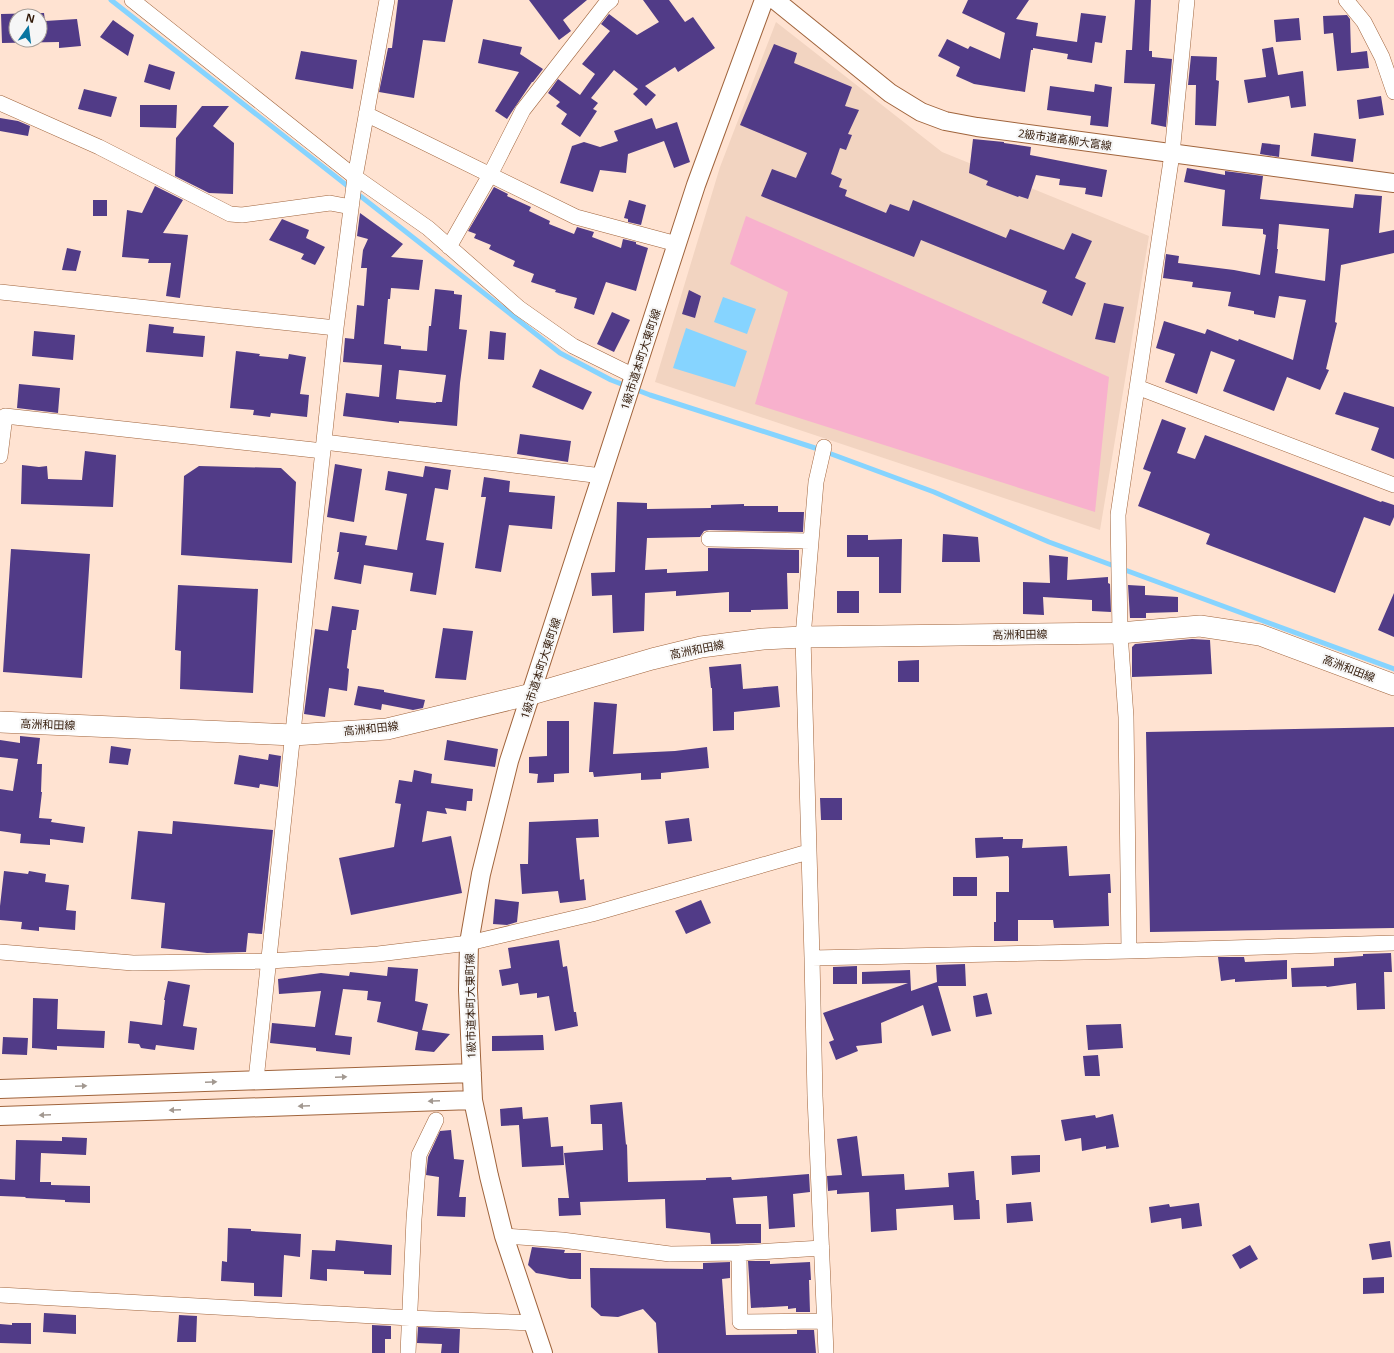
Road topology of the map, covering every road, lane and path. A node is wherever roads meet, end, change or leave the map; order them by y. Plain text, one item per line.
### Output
1 (132, 0) edge
2 (387, 0) edge
3 (611, 0) edge
4 (764, 0) edge
5 (775, 0) edge
6 (1187, 0) edge
7 (1346, 0) edge
8 (1394, 92) edge
9 (0, 103) edge
10 (366, 114) junction
11 (1172, 154) junction
12 (490, 175) junction
13 (355, 177) junction
14 (1394, 183) edge
15 (351, 207) junction
16 (677, 244) junction
17 (448, 247) junction
18 (0, 292) edge
19 (336, 328) junction
20 (634, 376) junction
21 (1137, 387) junction
22 (323, 446) junction
23 (824, 448) dead end
24 (0, 456) edge
25 (602, 476) junction
26 (1394, 485) edge
27 (709, 539) dead end
28 (810, 541) junction
29 (1120, 633) junction
30 (802, 637) junction
31 (1394, 685) edge
32 (532, 694) junction
33 (0, 722) edge
34 (293, 735) junction
35 (808, 852) junction
36 (469, 943) junction
37 (1394, 943) edge
38 (1129, 951) junction
39 (0, 952) edge
40 (812, 958) junction
41 (270, 961) junction
42 (472, 1073) junction
43 (256, 1080) junction
44 (0, 1089) edge
45 (473, 1100) junction
46 (0, 1116) edge
47 (436, 1120) dead end
48 (504, 1236) junction
49 (822, 1248) junction
50 (738, 1253) junction
51 (0, 1295) edge
52 (410, 1318) junction
53 (824, 1321) junction
54 (532, 1323) junction
55 (408, 1353) edge
56 (543, 1353) edge
57 (826, 1353) edge

1 - 13 street
2 - 10 street
3 - 12 street
4 - 16 street, 1級市道本町大東町線
5 - 11 street, 2級市道高柳大富線
6 - 11 street
7 - 8 street
9 - 15 street
10 - 12 street
10 - 13 street
11 - 14 street, 2級市道高柳大富線
11 - 21 street
12 - 16 street
12 - 17 street
13 - 15 street
13 - 17 street
15 - 19 street
16 - 20 street, 1級市道本町大東町線
17 - 20 street
18 - 19 street
19 - 22 street
20 - 25 street, 1級市道本町大東町線
21 - 26 street
21 - 29 street
22 - 24 street
22 - 25 street
22 - 34 street
23 - 28 street
25 - 32 street, 1級市道本町大東町線
27 - 28 street
28 - 30 street
29 - 30 main road, 高洲和田線
29 - 31 main road, 高洲和田線
29 - 38 street
30 - 32 main road, 高洲和田線
30 - 35 street
32 - 34 main road, 高洲和田線
32 - 36 street, 1級市道本町大東町線
33 - 34 main road, 高洲和田線
34 - 41 street
35 - 36 street
35 - 40 street
36 - 41 street
36 - 42 street, 1級市道本町大東町線
37 - 38 street
38 - 40 street
39 - 41 street
40 - 49 street
41 - 43 street
43 -> 42 street
42 - 45 street, 1級市道本町大東町線
44 -> 43 street
45 -> 46 street
45 - 48 street, 1級市道本町大東町線
47 - 52 street
48 - 50 street
48 - 54 street, 1級市道本町大東町線
49 - 50 street
49 - 53 street
50 - 53 street
51 - 52 street
52 - 54 street
52 - 55 street
53 - 57 street
54 - 56 street, 1級市道本町大東町線

